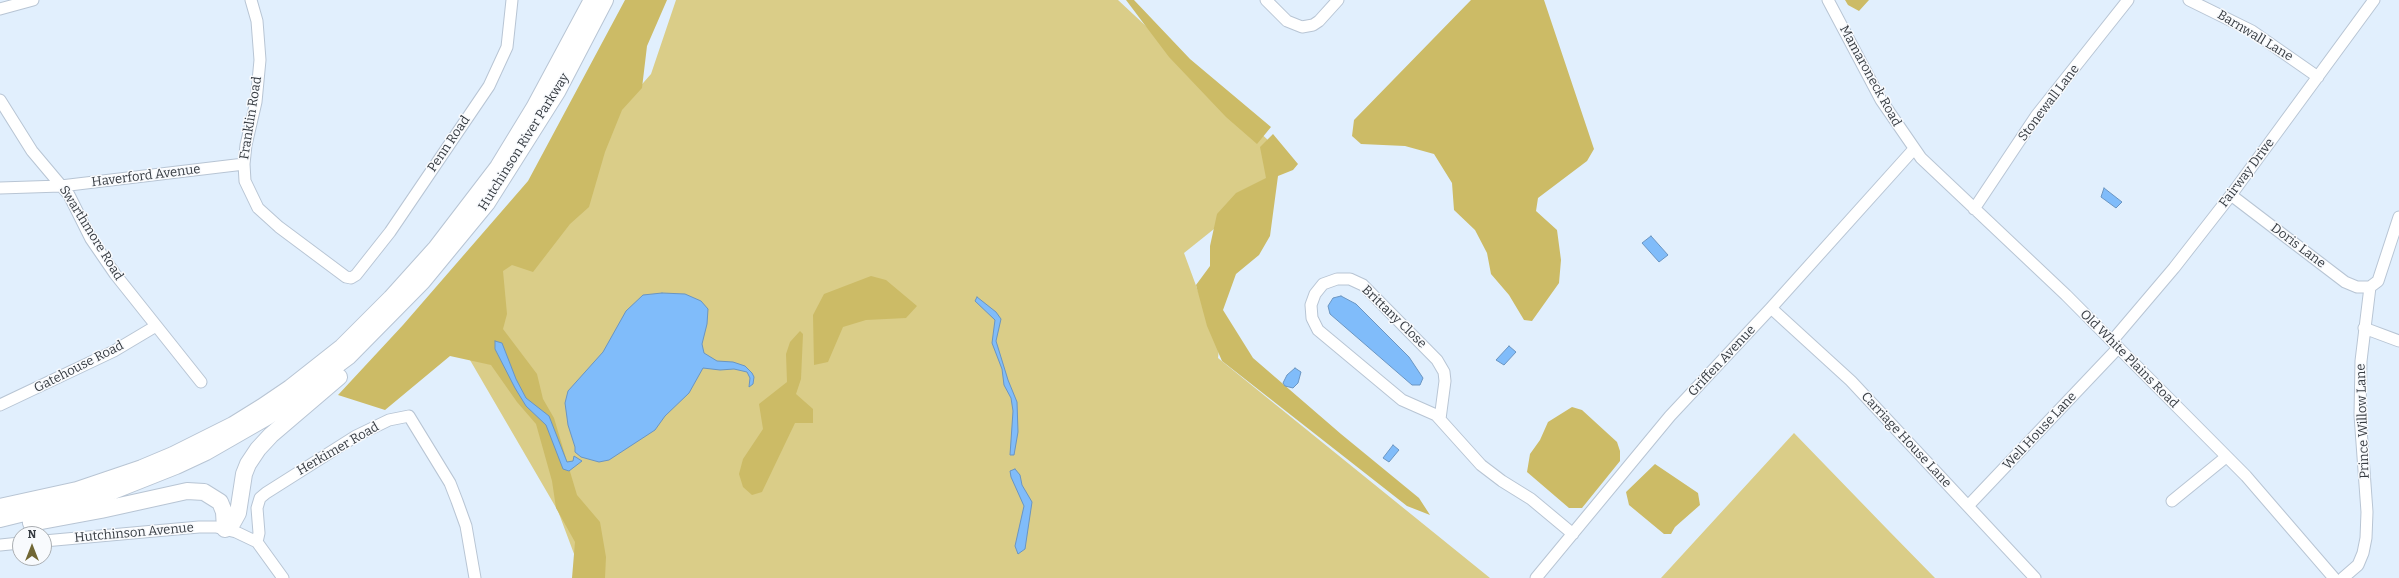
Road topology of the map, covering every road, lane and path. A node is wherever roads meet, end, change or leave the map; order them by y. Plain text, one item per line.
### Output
1 (33, 0) edge
2 (251, 0) edge
3 (512, 0) edge
4 (592, 0) edge
5 (605, 0) edge
6 (1266, 0) edge
7 (1338, 0) edge
8 (1828, 0) edge
9 (2128, 0) edge
10 (2189, 0) edge
11 (2374, 0) edge
12 (0, 9) edge
13 (2318, 77) junction
14 (0, 100) edge
15 (1914, 150) junction
16 (244, 164) junction
17 (61, 186) junction
18 (0, 188) edge
19 (2231, 194) junction
20 (1974, 209) junction
21 (2399, 217) edge
22 (476, 218) junction
23 (356, 275) joint
24 (2370, 287) junction
25 (1771, 308) junction
26 (156, 326) junction
27 (2364, 328) junction
28 (2399, 341) edge
29 (2113, 348) junction
30 (201, 382) dead end
31 (0, 405) edge
32 (1440, 419) junction
33 (2226, 457) junction
34 (2172, 501) dead end
35 (1968, 506) junction
36 (0, 507) edge
37 (0, 519) edge
38 (0, 528) edge
39 (225, 529) junction
40 (1573, 534) junction
41 (52, 540) edge
42 (258, 542) junction
43 (12, 544) edge
44 (0, 545) edge
45 (283, 578) edge
46 (475, 578) edge
47 (1536, 578) edge
48 (2035, 578) edge
49 (2334, 578) edge
50 (2343, 578) edge

1 - 12 street
2 - 16 street, Franklin Road
3 - 23 street, Penn Road
4 - 36 highway, Hutchinson River Parkway
5 - 22 highway, Hutchinson River Parkway
6 - 7 street
8 - 15 street, Mamaroneck Road
9 - 20 street, Stonewall Lane
10 - 13 street, Barnwall Lane
11 - 13 street, Fairway Drive
13 - 19 street, Fairway Drive
14 - 17 street, Swarthmore Road
15 - 20 street, Old White Plains Road
15 - 25 street, Griffen Avenue
16 - 17 street, Haverford Avenue
16 - 23 street, Franklin Road
17 - 18 street, Haverford Avenue
17 - 26 street, Swarthmore Road
19 - 24 street, Doris Lane
19 - 29 street, Fairway Drive
20 - 29 street, Old White Plains Road
21 - 24 street, Prince Willow Lane
22 - 37 highway, Hutchinson River Parkway
22 - 39 highway
24 - 27 street, Prince Willow Lane
25 - 35 street, Carriage House Lane
25 - 40 street, Griffen Avenue
26 - 30 street, Swarthmore Road
26 - 31 street, Gatehouse Road
27 - 28 street
27 - 50 street, Prince Willow Lane
29 - 33 street, Old White Plains Road
29 - 35 street, Well House Lane
32 - 32 street, Brittany Close
32 - 40 street, Brittany Close
33 - 34 street
33 - 49 street, Old White Plains Road
35 - 48 street, Carriage House Lane
38 - 39 highway
39 - 41 street, Hutchinson Avenue
39 - 42 street, Hutchinson Avenue
40 - 47 street, Griffen Avenue
42 - 45 street
42 - 46 street, Herkimer Road
43 - 44 street

